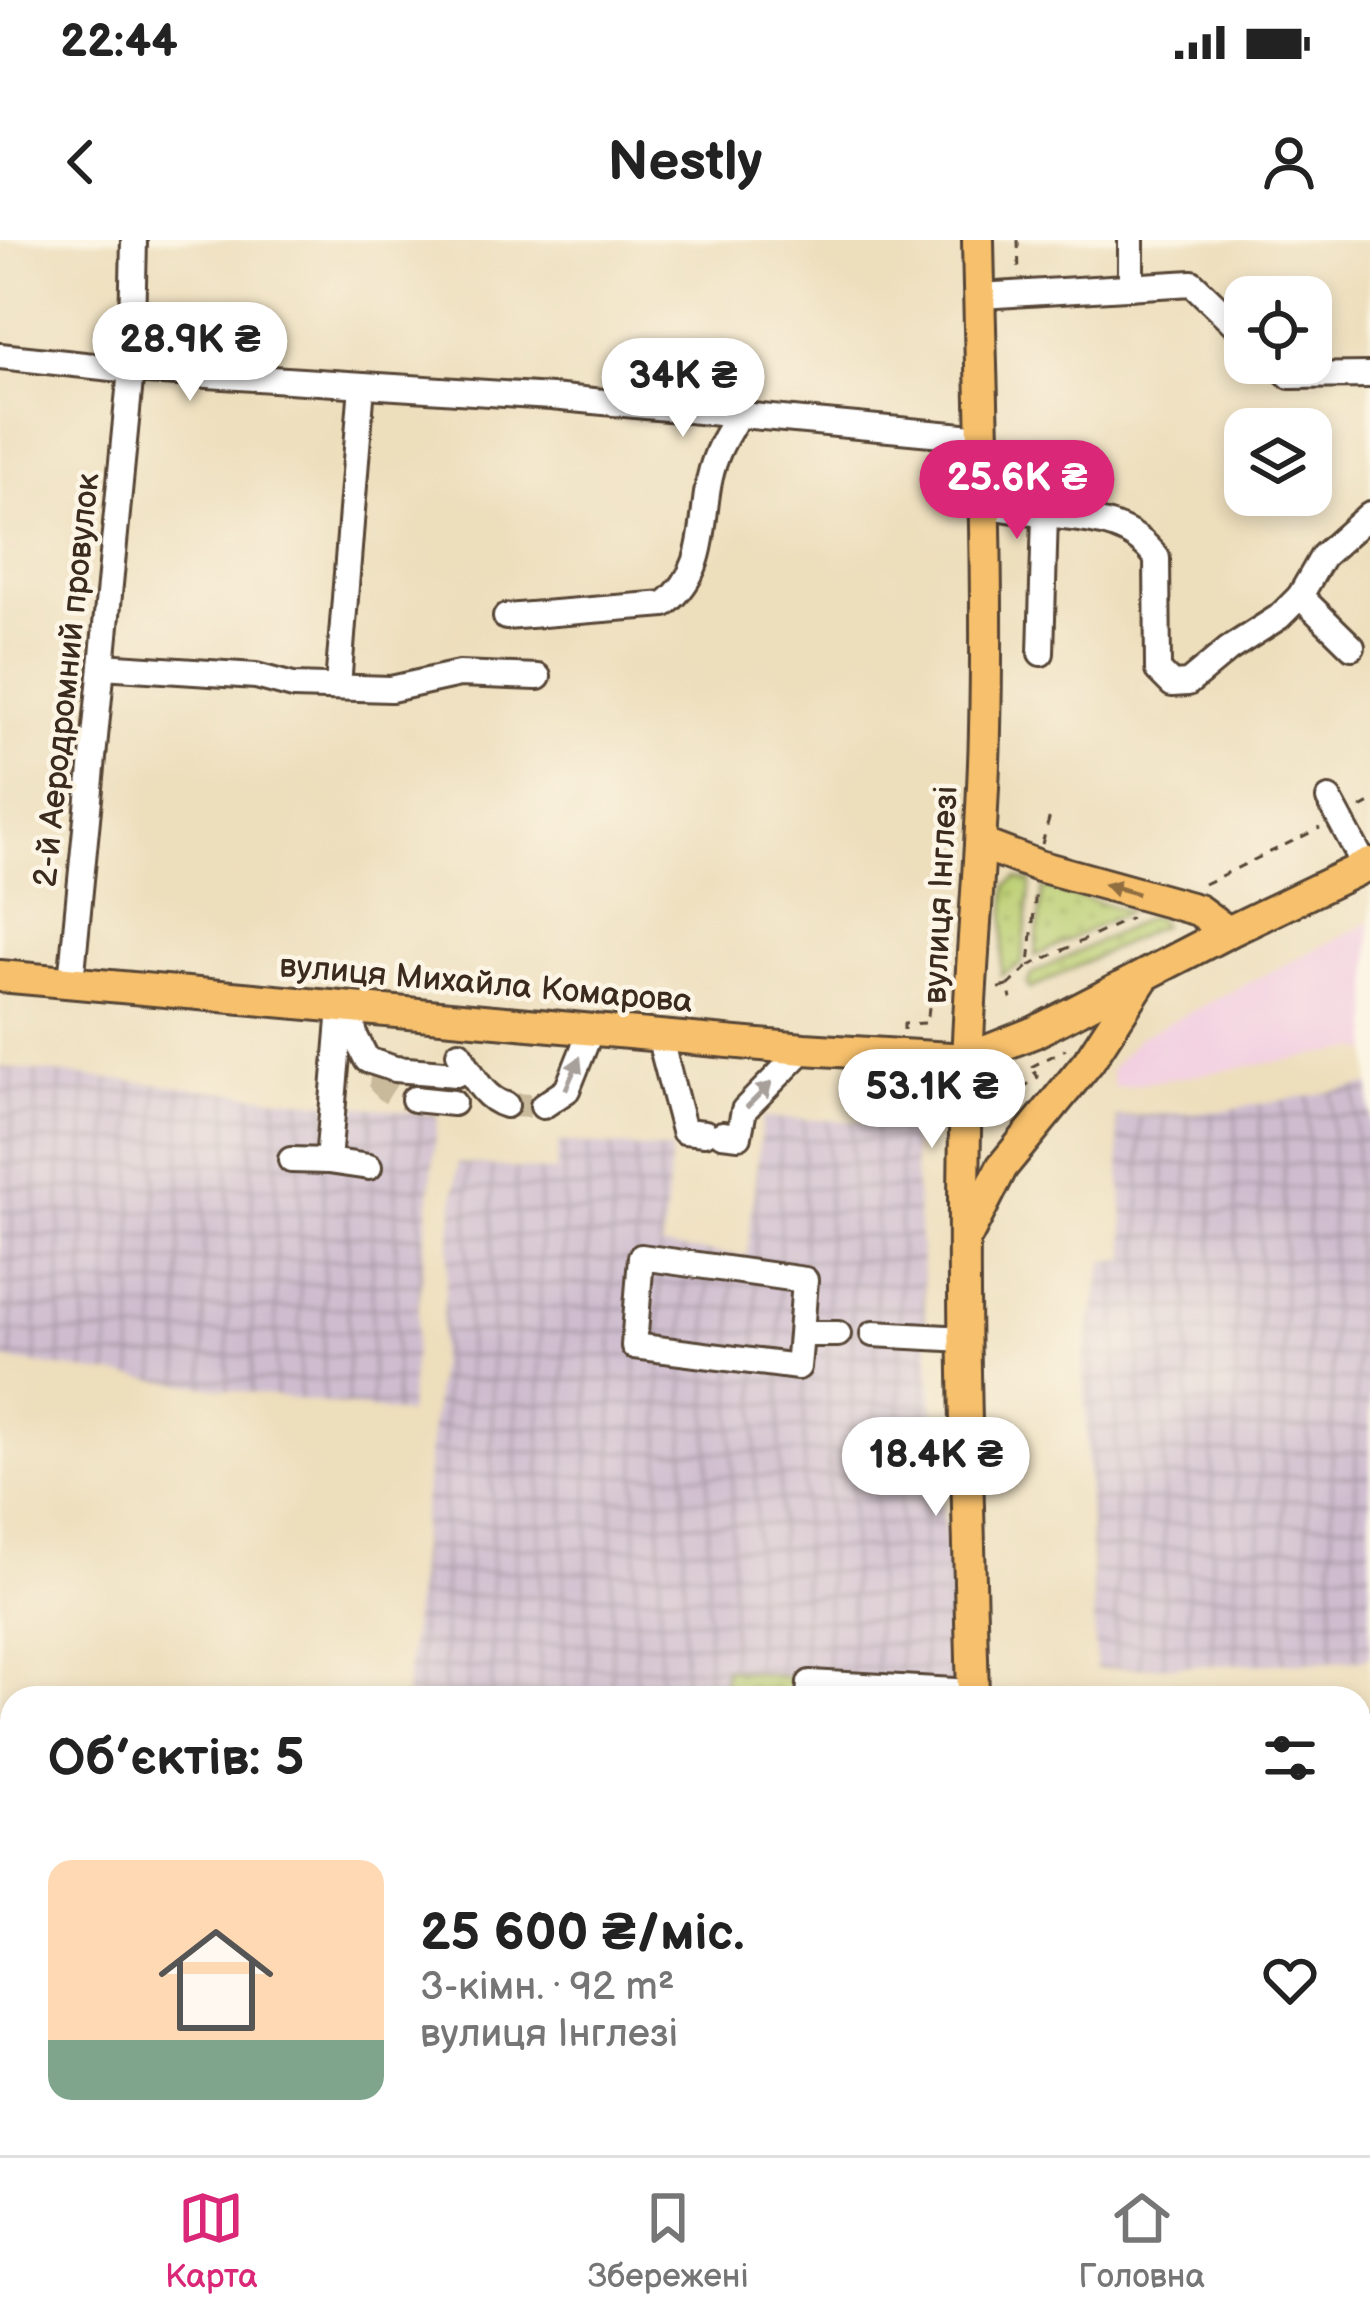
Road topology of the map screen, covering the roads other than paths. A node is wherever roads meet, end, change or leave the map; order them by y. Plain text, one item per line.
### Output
1 (134, 240) edge
2 (1131, 240) edge
3 (972, 246) edge
4 (1131, 287) junction
5 (980, 296) junction
6 (1224, 314) edge
7 (0, 356) edge
8 (131, 370) junction
9 (1332, 375) edge
10 (1370, 375) edge
11 (362, 385) junction
12 (738, 415) junction
13 (984, 438) junction
14 (984, 505) junction
15 (1045, 514) junction
16 (1370, 514) edge
17 (1300, 596) junction
18 (506, 616) dead end
19 (1352, 647) dead end
20 (1041, 653) dead end
21 (102, 666) junction
22 (538, 677) dead end
23 (338, 686) junction
24 (1334, 809) road end
25 (981, 844) junction
26 (1368, 865) edge
27 (1228, 932) junction
28 (1145, 975) junction
29 (0, 976) edge
30 (71, 982) junction
31 (346, 1008) junction
32 (591, 1030) junction
33 (658, 1036) junction
34 (805, 1049) junction
35 (967, 1059) junction
36 (414, 1099) tunnel mouth
37 (453, 1103) dead end
38 (506, 1105) tunnel mouth
39 (543, 1106) dead end
40 (291, 1160) dead end
41 (328, 1161) junction
42 (369, 1167) dead end
43 (963, 1245) junction
44 (801, 1334) junction
45 (838, 1334) dead end
46 (873, 1334) dead end
47 (965, 1339) junction
48 (811, 1686) edge
49 (852, 1686) edge
50 (973, 1686) edge

1 - 8 street, 2-й Аеродромний провулок
2 - 4 street
3 - 5 main road, вулиця Інглезі
4 - 5 street
4 - 6 street
5 - 13 main road, вулиця Інглезі
7 - 8 street
8 - 11 street
8 - 21 street, 2-й Аеродромний провулок
9 - 10 street
11 - 12 street
11 - 23 street
12 - 13 street
12 - 18 street
13 - 14 main road, вулиця Інглезі
14 - 15 street
14 - 25 main road, вулиця Інглезі
15 - 17 street
15 - 20 street
16 - 17 street
17 - 19 street
21 - 23 street
21 - 30 street, 2-й Аеродромний провулок
22 - 23 street
24 - 26 street
27 -> 25 main road
25 - 35 main road, вулиця Інглезі
26 - 27 main road
27 - 28 main road
28 - 35 main road
28 - 43 main road
29 - 30 main road, вулиця Михайла Комарова
30 - 31 main road, вулиця Михайла Комарова
31 - 32 main road, вулиця Михайла Комарова
31 - 38 street
31 - 41 street
32 - 33 main road, вулиця Михайла Комарова
39 -> 32 street
33 - 34 main road, вулиця Михайла Комарова
33 -> 34 street
34 - 35 main road, вулиця Михайла Комарова
35 - 43 main road, вулиця Інглезі
36 - 37 street
40 - 41 street
41 - 42 street
43 - 47 main road, вулиця Інглезі
44 - 44 street
44 - 45 street
46 - 47 street
47 - 50 main road, вулиця Інглезі
48 - 49 street

